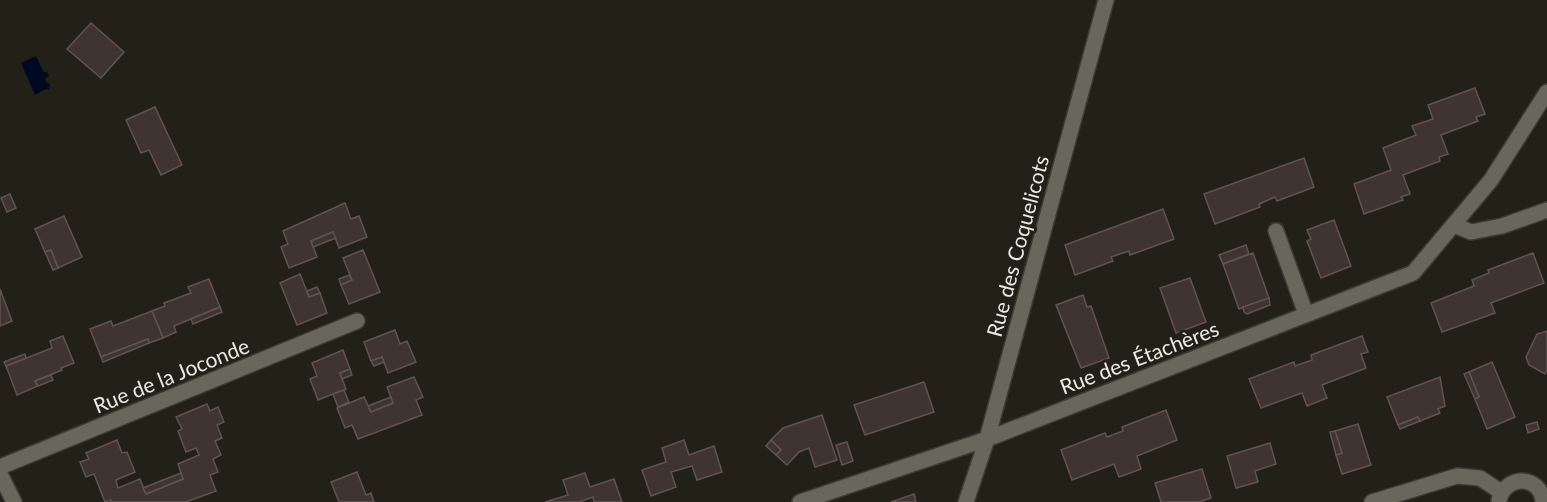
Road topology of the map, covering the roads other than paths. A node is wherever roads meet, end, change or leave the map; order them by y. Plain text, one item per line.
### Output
1 (1106, 0) edge
2 (1547, 92) edge
3 (1547, 210) edge
4 (1454, 225) junction
5 (1276, 231) dead end
6 (1306, 314) junction
7 (357, 321) dead end
8 (987, 439) junction
9 (0, 467) edge
10 (0, 474) edge
11 (1500, 497) edge
12 (14, 502) edge
13 (800, 502) edge
14 (966, 502) edge
15 (1372, 502) edge
16 (1543, 502) edge

1 - 8 street, Rue des Coquelicots
2 - 4 street, Rue des Étachères
3 - 4 street
4 - 6 street, Rue des Étachères
5 - 6 street
6 - 8 street, Rue des Étachères
7 - 9 street, Rue de la Joconde
8 - 13 street, Rue des Étachères
8 - 14 street, Rue des Coquelicots
10 - 12 street
11 - 15 street
11 - 16 street

